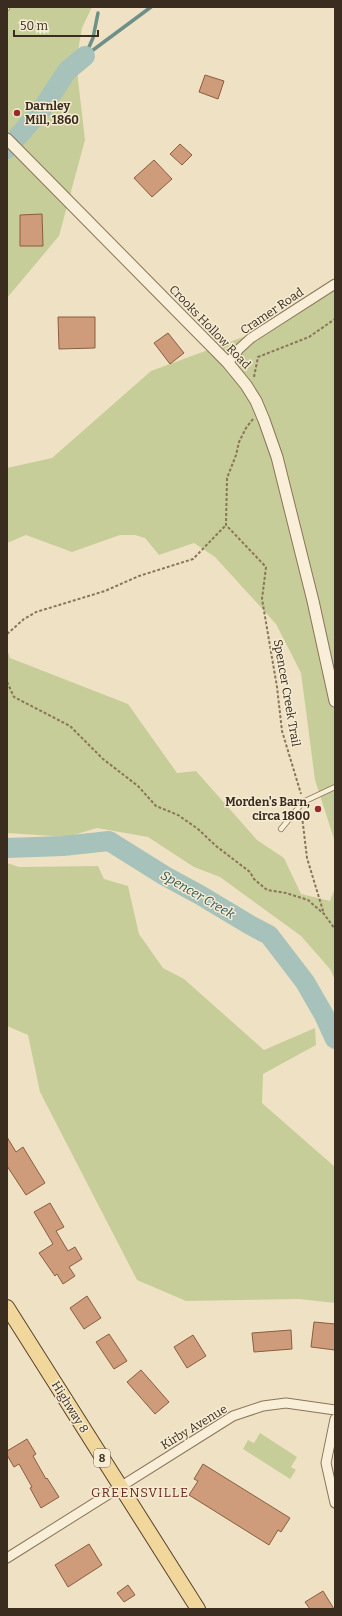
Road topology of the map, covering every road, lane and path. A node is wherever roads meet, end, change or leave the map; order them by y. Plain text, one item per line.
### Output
1 (7, 139) edge
2 (335, 284) edge
3 (335, 319) edge
4 (228, 363) junction
5 (251, 394) junction
6 (260, 410) junction
7 (226, 525) junction
8 (7, 634) edge
9 (7, 682) edge
10 (335, 701) edge
11 (335, 787) edge
12 (303, 802) junction
13 (281, 829) dead end
14 (324, 914) junction
15 (335, 929) edge
16 (7, 1307) edge
17 (335, 1410) edge
18 (335, 1419) edge
19 (120, 1487) junction
20 (335, 1503) edge
21 (7, 1558) edge
22 (198, 1609) edge

1 - 4 street, Crooks Hollow Road
2 - 4 street, Cramer Road
3 - 5 path
4 - 5 street, Crooks Hollow Road
5 - 6 street, Crooks Hollow Road
6 - 7 path
6 - 10 street, Crooks Hollow Road
7 - 8 path
7 - 12 path, Spencer Creek Trail
9 - 14 path
11 - 12 lane
12 - 13 lane
12 - 14 path, Spencer Creek Trail
14 - 15 path
16 - 19 main road, Highway 8 / 8
17 - 19 street, Kirby Avenue
18 - 20 street
19 - 21 street, Kirby Avenue
19 - 22 main road, Highway 8 / 8

